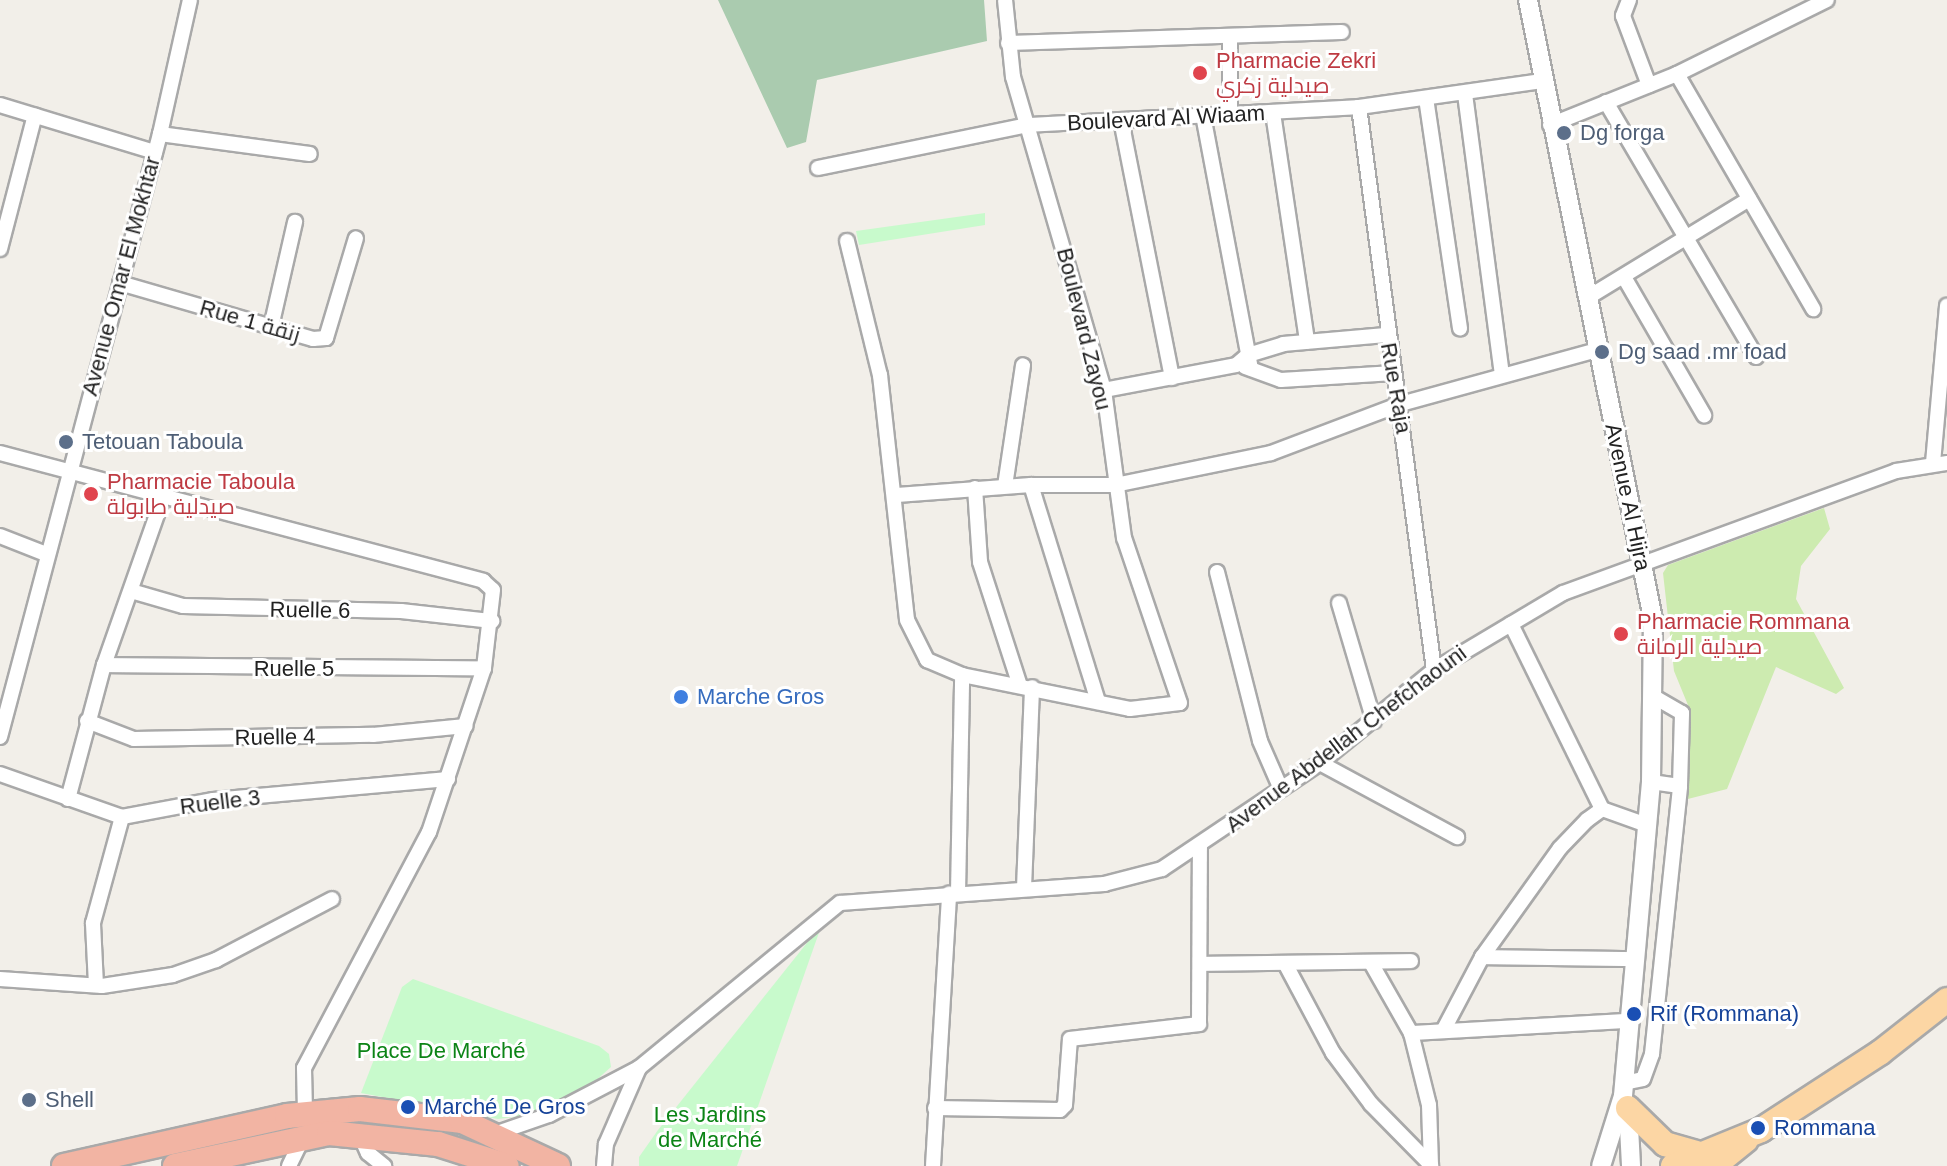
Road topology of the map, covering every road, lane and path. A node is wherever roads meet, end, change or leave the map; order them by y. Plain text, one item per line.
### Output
1 (190, 0) edge
2 (1005, 0) edge
3 (1528, 0) edge
4 (1629, 0) edge
5 (1827, 0) edge
6 (1342, 32) dead end
7 (1230, 39) junction
8 (1008, 43) junction
9 (1677, 74) junction
10 (1542, 81) junction
11 (1649, 85) junction
12 (1465, 94) junction
13 (1426, 98) junction
14 (1606, 102) junction
15 (0, 105) edge
16 (1359, 107) junction
17 (1273, 113) junction
18 (35, 115) junction
19 (1203, 115) junction
20 (1230, 115) junction
21 (1121, 120) junction
22 (1028, 125) junction
23 (1550, 125) junction
24 (160, 134) junction
25 (155, 152) junction
26 (310, 154) dead end
27 (818, 168) dead end
28 (1749, 199) junction
29 (295, 222) dead end
30 (356, 238) dead end
31 (847, 241) dead end
32 (1685, 242) junction
33 (0, 249) edge
34 (1624, 277) junction
35 (120, 283) junction
36 (1587, 298) junction
37 (1947, 306) edge
38 (1813, 309) dead end
39 (271, 327) junction
40 (1460, 329) dead end
41 (1386, 335) junction
42 (1307, 341) junction
43 (1597, 350) junction
44 (1756, 357) dead end
45 (1245, 363) junction
46 (1023, 365) dead end
47 (1394, 373) junction
48 (1502, 375) junction
49 (1172, 378) junction
50 (1104, 390) junction
51 (1401, 404) junction
52 (1704, 415) dead end
53 (0, 453) edge
54 (1940, 463) edge
55 (66, 473) junction
56 (1031, 485) junction
57 (1115, 485) junction
58 (1005, 486) junction
59 (975, 488) junction
60 (897, 495) junction
61 (163, 497) junction
62 (0, 536) edge
63 (46, 554) junction
64 (1643, 564) junction
65 (1217, 572) dead end
66 (131, 591) junction
67 (1339, 603) dead end
68 (492, 621) junction
69 (1511, 624) junction
70 (104, 665) junction
71 (484, 668) junction
72 (1434, 670) junction
73 (962, 675) junction
74 (7, 680) edge
75 (1026, 685) junction
76 (1654, 697) junction
77 (1098, 702) junction
78 (87, 721) junction
79 (1374, 721) junction
80 (466, 726) junction
81 (0, 737) edge
82 (1320, 763) junction
83 (0, 774) edge
84 (448, 779) junction
85 (1651, 782) junction
86 (1680, 786) junction
87 (1281, 789) junction
88 (68, 799) junction
89 (1602, 809) junction
90 (122, 817) junction
91 (1647, 825) junction
92 (1457, 837) dead end
93 (1200, 846) junction
94 (1024, 888) junction
95 (1641, 891) junction
96 (953, 893) junction
97 (1670, 894) junction
98 (332, 899) dead end
99 (1482, 957) junction
100 (1634, 959) junction
101 (1411, 961) dead end
102 (1371, 963) junction
103 (1200, 964) junction
104 (1286, 965) junction
105 (0, 979) edge
106 (96, 985) junction
107 (1947, 1000) edge
108 (1627, 1021) junction
109 (1443, 1031) junction
110 (1411, 1033) junction
111 (639, 1068) junction
112 (1625, 1096) junction
113 (935, 1108) junction
114 (304, 1124) junction
115 (486, 1129) junction
116 (359, 1133) junction
117 (1705, 1159) edge
118 (64, 1166) edge
119 (175, 1166) edge
120 (289, 1166) edge
121 (384, 1166) edge
122 (507, 1166) edge
123 (558, 1166) edge
124 (604, 1166) edge
125 (933, 1166) edge
126 (1601, 1166) edge
127 (1631, 1166) edge
128 (1673, 1166) edge

1 - 24 street, Avenue Omar El Mokhtar
2 - 8 street, Boulevard Zayou
3 - 10 street, Avenue Al Hijra
4 - 11 street
5 - 9 street
6 - 7 street
7 - 8 street
7 - 20 street
8 - 22 street, Boulevard Zayou
9 - 11 street
9 - 28 street
10 - 12 street, Boulevard Al Wiaam
10 - 23 street, Avenue Al Hijra
11 - 14 street
12 - 13 street, Boulevard Al Wiaam
12 - 48 street
13 - 16 street, Boulevard Al Wiaam
13 - 40 street
14 - 23 street
14 - 32 street
15 - 18 street
16 - 17 street, Boulevard Al Wiaam
16 - 41 street, Rue Raja
17 - 20 street, Boulevard Al Wiaam
17 - 42 street
18 - 25 street
18 - 33 street
19 - 20 street, Boulevard Al Wiaam
19 - 21 street, Boulevard Al Wiaam
19 - 45 street
21 - 22 street, Boulevard Al Wiaam
21 - 49 street
22 - 27 street, Boulevard Al Wiaam
22 - 50 street, Boulevard Zayou
23 - 36 street, Avenue Al Hijra
24 - 25 street, Avenue Omar El Mokhtar
24 - 26 street
25 - 35 street, Avenue Omar El Mokhtar
28 - 32 street
28 - 38 street
29 - 39 street
30 - 39 street, Rue 1 زنقة
31 - 60 street
32 - 34 street
32 - 44 street
34 - 36 street
34 - 52 street
35 - 39 street, Rue 1 زنقة
35 - 55 street, Avenue Omar El Mokhtar
36 - 43 street, Avenue Al Hijra
37 - 54 street
41 - 42 street
41 - 47 street, Rue Raja
42 - 45 street
43 - 48 street
43 - 64 street, Avenue Al Hijra
45 - 47 street
45 - 49 street
46 - 58 street
47 - 51 street, Rue Raja
48 - 51 street
49 - 50 street
50 - 57 street, Boulevard Zayou
51 - 57 street
51 - 72 street, Rue Raja
53 - 55 street
54 - 64 street, Avenue Abdellah Chefchaouni
55 - 61 street
55 - 63 street, Avenue Omar El Mokhtar
56 - 57 street
56 - 58 street
56 - 77 street
57 - 77 street, Boulevard Zayou
58 - 59 street
59 - 60 street
59 - 75 street
60 - 73 street
61 - 66 street
61 - 68 street
62 - 63 street
63 - 74 street, Avenue Omar El Mokhtar
64 - 69 street, Avenue Abdellah Chefchaouni
64 - 76 street, Avenue Al Hijra
65 - 87 street
66 - 68 street, Ruelle 6
66 - 70 street
67 - 79 street
68 - 71 street
69 - 72 street, Avenue Abdellah Chefchaouni
69 - 89 street
70 - 71 street, Ruelle 5
70 - 78 street
71 - 80 street
72 - 79 street, Avenue Abdellah Chefchaouni
73 - 75 street
73 - 96 street
74 - 81 street, Avenue Omar El Mokhtar
75 - 77 street
75 - 94 street
76 - 85 street, Avenue Al Hijra
76 - 86 street
78 - 80 street, Ruelle 4
78 - 88 street
79 - 82 street, Avenue Abdellah Chefchaouni
80 - 84 street
82 - 87 street, Avenue Abdellah Chefchaouni
82 - 92 street
83 - 88 street, Ruelle 3
84 - 90 street, Ruelle 3
84 - 114 street
85 - 86 street
85 - 91 street, Avenue Al Hijra
86 - 97 street
87 - 93 street, Avenue Abdellah Chefchaouni
88 - 90 street, Ruelle 3
89 - 91 street
89 - 99 street
90 - 106 street
91 - 95 street, Avenue Al Hijra
93 - 94 street, Avenue Abdellah Chefchaouni
93 - 103 street
94 - 96 street, Avenue Abdellah Chefchaouni
95 - 97 street
95 - 100 street, Avenue Al Hijra
96 - 111 street, Avenue Abdellah Chefchaouni
96 - 113 street
97 - 112 street
98 - 106 street
99 - 100 street
99 - 109 street
100 - 108 street, Avenue Al Hijra
101 - 102 street
102 - 104 street
102 - 110 street
103 - 104 street
103 - 113 street
104 - 110 street
105 - 106 street
107 - 117 main road
108 - 109 street
108 - 112 street, Avenue Al Hijra
109 - 110 street
111 - 115 street, Avenue Abdellah Chefchaouni
111 - 124 street, Avenue Abdellah Chefchaouni
112 - 117 main road
112 - 126 street, Avenue Al Hijra
112 - 127 street, Avenue Al Hijra
113 - 125 street
114 - 115 highway
114 - 116 highway
114 - 118 highway
114 - 119 highway
114 - 120 street
115 - 123 highway
116 - 121 street
116 - 122 highway
117 - 128 main road

